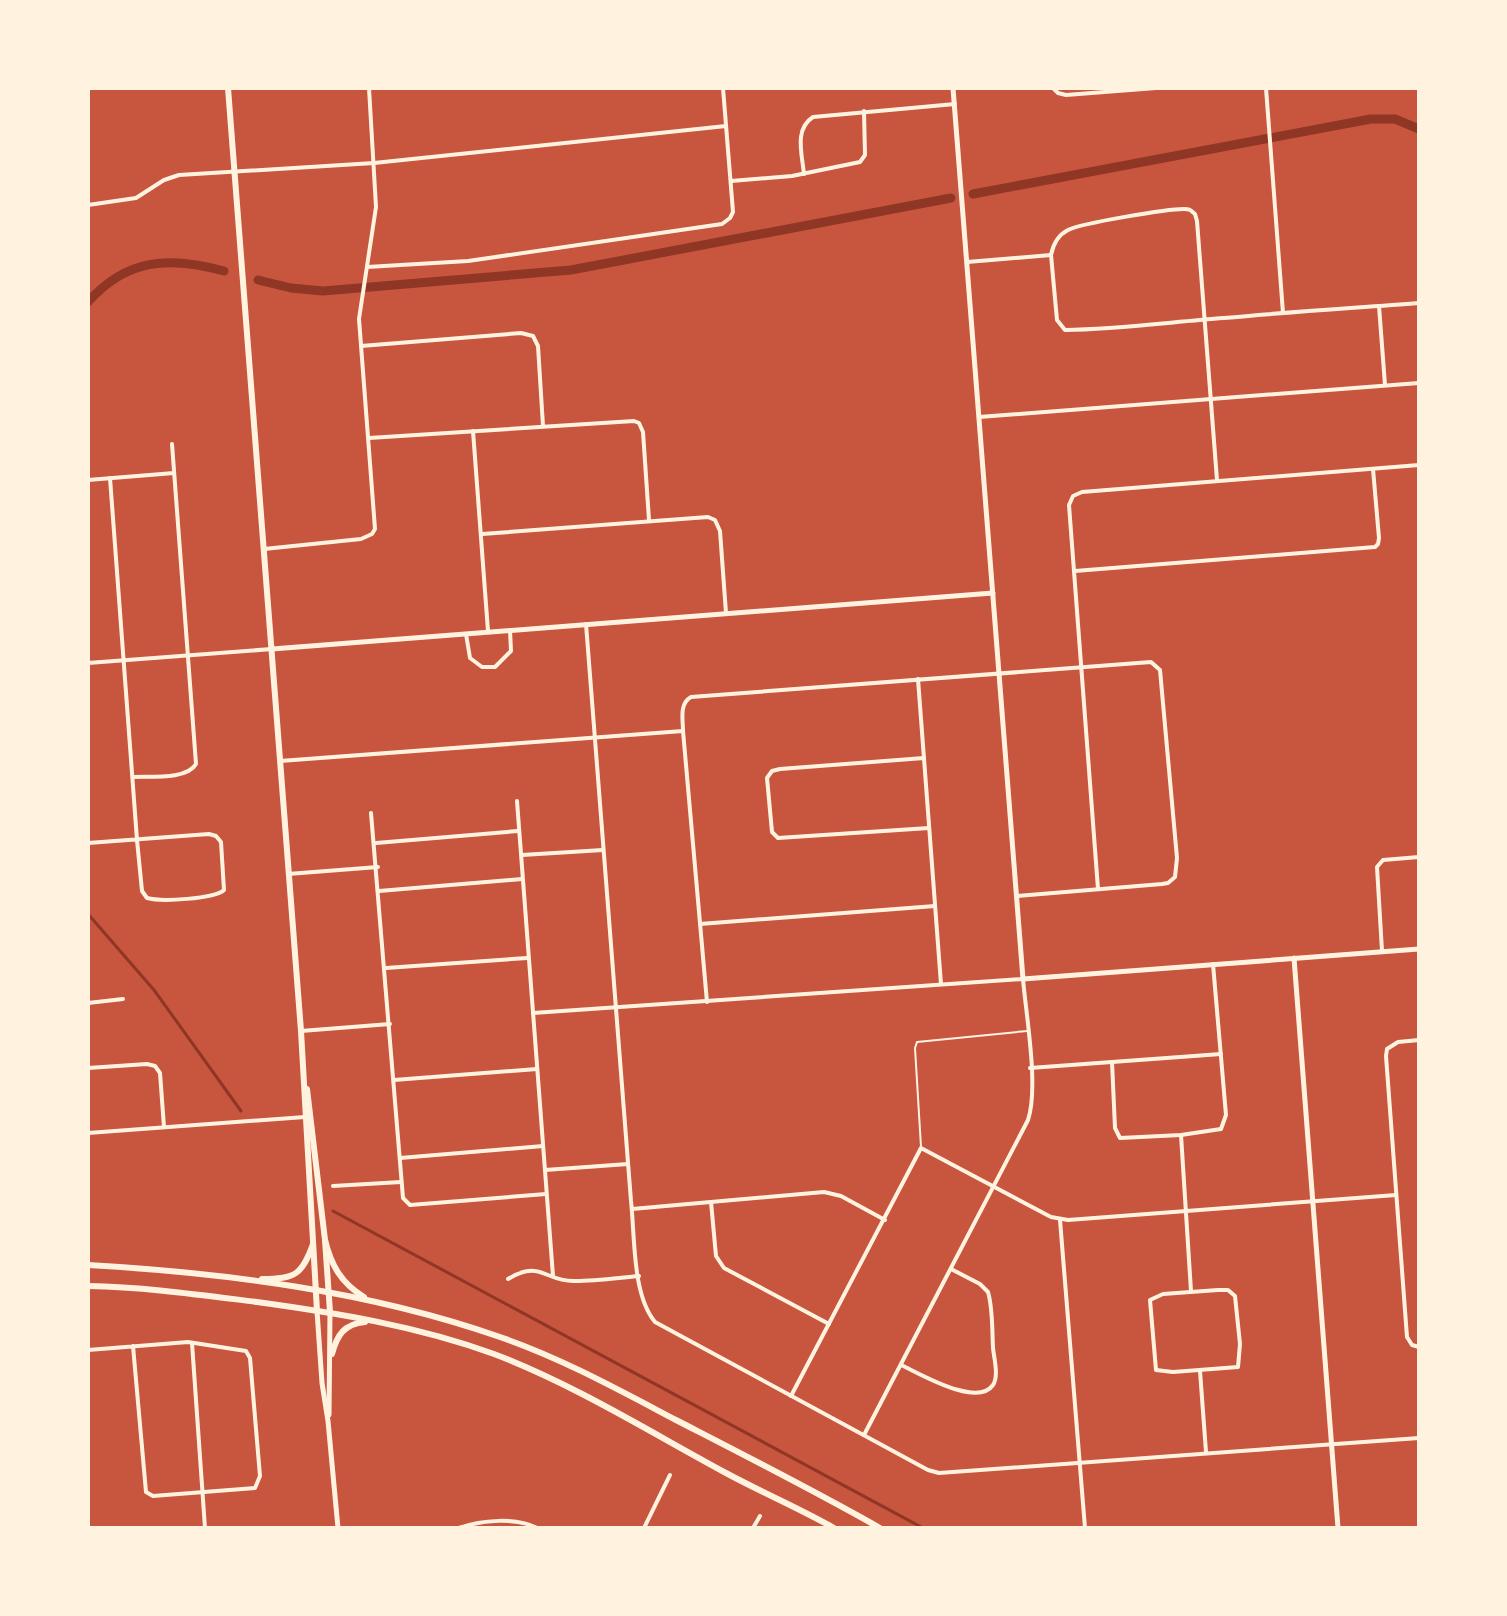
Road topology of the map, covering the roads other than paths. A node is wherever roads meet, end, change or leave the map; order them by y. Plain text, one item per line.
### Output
1 (228, 88) edge
2 (369, 88) edge
3 (723, 88) edge
4 (953, 88) edge
5 (1053, 88) edge
6 (1156, 88) edge
7 (1266, 88) edge
8 (955, 104) junction
9 (864, 111) junction
10 (726, 126) junction
11 (374, 163) junction
12 (235, 171) junction
13 (804, 174) junction
14 (731, 181) junction
15 (88, 205) edge
16 (1051, 255) junction
17 (967, 262) junction
18 (367, 267) junction
19 (1419, 303) edge
20 (1379, 306) junction
21 (1283, 313) junction
22 (1205, 319) junction
23 (361, 346) junction
24 (1419, 383) edge
25 (1385, 385) junction
26 (1210, 399) junction
27 (979, 417) junction
28 (543, 426) junction
29 (473, 431) junction
30 (369, 438) junction
31 (172, 444) dead end
32 (1419, 465) edge
33 (1373, 469) junction
34 (174, 473) junction
35 (110, 478) junction
36 (88, 480) edge
37 (1217, 480) junction
38 (649, 520) junction
39 (482, 534) junction
40 (264, 549) junction
41 (1074, 571) junction
42 (993, 593) junction
43 (727, 614) junction
44 (586, 624) junction
45 (510, 630) junction
46 (488, 631) junction
47 (466, 633) junction
48 (272, 649) junction
49 (189, 655) junction
50 (124, 660) junction
51 (88, 663) edge
52 (1081, 667) junction
53 (999, 673) junction
54 (918, 679) junction
55 (683, 731) junction
56 (595, 739) junction
57 (924, 758) junction
58 (280, 761) junction
59 (133, 777) junction
60 (517, 801) dead end
61 (371, 813) dead end
62 (929, 828) junction
63 (518, 831) junction
64 (137, 840) junction
65 (88, 843) edge
66 (376, 843) junction
67 (603, 850) junction
68 (521, 855) junction
69 (1419, 857) edge
70 (378, 867) junction
71 (288, 874) junction
72 (522, 879) junction
73 (1098, 889) junction
74 (379, 891) junction
75 (1017, 896) junction
76 (935, 906) junction
77 (700, 924) junction
78 (1419, 949) edge
79 (1382, 951) junction
80 (527, 958) junction
81 (1294, 958) junction
82 (1213, 964) junction
83 (385, 968) junction
84 (1023, 979) junction
85 (941, 985) junction
86 (123, 999) dead end
87 (707, 1002) junction
88 (88, 1003) edge
89 (618, 1006) junction
90 (533, 1013) junction
91 (390, 1024) junction
92 (301, 1031) junction
93 (1027, 1031) junction
94 (1419, 1040) edge
95 (1221, 1054) junction
96 (1112, 1062) junction
97 (88, 1068) edge
98 (1030, 1068) junction
99 (537, 1069) junction
100 (394, 1080) junction
101 (308, 1117) junction
102 (164, 1127) junction
103 (88, 1133) edge
104 (1181, 1135) junction
105 (543, 1146) junction
106 (921, 1148) junction
107 (400, 1158) junction
108 (628, 1164) junction
109 (545, 1170) junction
110 (401, 1182) junction
111 (995, 1185) junction
112 (333, 1186) dead end
113 (546, 1194) junction
114 (1396, 1195) junction
115 (711, 1202) junction
116 (1313, 1202) junction
117 (632, 1209) junction
118 (1186, 1211) junction
119 (885, 1220) junction
120 (1060, 1220) junction
121 (325, 1240) junction
122 (313, 1244) junction
123 (88, 1265) edge
124 (951, 1269) junction
125 (553, 1276) junction
126 (639, 1276) junction
127 (234, 1279) junction
128 (508, 1279) dead end
129 (88, 1286) edge
130 (315, 1291) junction
131 (1191, 1291) junction
132 (329, 1293) junction
133 (369, 1300) junction
134 (317, 1311) junction
135 (330, 1312) junction
136 (381, 1322) junction
137 (829, 1324) junction
138 (192, 1343) junction
139 (133, 1346) junction
140 (1419, 1347) edge
141 (88, 1350) edge
142 (332, 1354) junction
143 (901, 1364) junction
144 (1200, 1371) junction
145 (791, 1396) junction
146 (328, 1421) junction
147 (864, 1435) junction
148 (1419, 1438) edge
149 (1332, 1444) junction
150 (1206, 1453) junction
151 (1079, 1464) junction
152 (670, 1475) dead end
153 (202, 1493) junction
154 (760, 1516) dead end
155 (205, 1528) edge
156 (338, 1528) edge
157 (459, 1528) edge
158 (537, 1528) edge
159 (644, 1528) edge
160 (753, 1528) edge
161 (834, 1528) edge
162 (880, 1528) edge
163 (1085, 1528) edge
164 (1338, 1528) edge

1 - 12 main road
2 - 11 street
3 - 10 street
4 - 8 street
5 - 6 street
7 - 21 street
8 - 9 street
8 - 17 street
9 - 13 street
9 - 13 street
10 - 11 street
10 - 14 street
11 - 12 street
11 - 18 street
12 - 15 street
12 - 40 main road
13 - 14 street
14 - 18 street
16 - 17 street
16 - 22 street
16 - 22 street
17 - 27 street
18 - 23 street
19 - 20 street
20 - 21 street
20 - 25 street
21 - 22 street
22 - 26 street
23 - 28 street
23 - 30 street
24 - 25 street
25 - 26 street
26 - 27 street
26 - 37 street
27 - 42 street
28 - 29 street
28 - 38 street
29 - 30 street
29 - 39 street
30 - 40 street
31 - 34 street
32 - 33 street
33 - 37 street
33 - 41 street
34 - 35 street
34 - 49 street
35 - 36 street
35 - 50 street
37 - 41 street
38 - 39 street
38 - 43 street
39 - 46 street
40 - 48 main road
41 - 52 street
42 - 43 street
42 - 53 street
43 - 44 street
44 - 45 street
44 - 56 street
45 - 46 street
45 - 47 street
46 - 47 street
47 - 48 street
48 - 49 street
48 - 58 main road
49 - 50 street
49 - 59 street
50 - 51 street
50 - 59 street
52 - 53 street
52 - 73 street
52 - 73 street
53 - 54 street
53 - 75 street
54 - 55 street
54 - 57 street
55 - 56 street
55 - 77 street
56 - 58 street
56 - 67 street
57 - 62 street
57 - 62 street
58 - 71 main road
59 - 64 street
60 - 63 street
61 - 66 street
62 - 76 street
63 - 66 street
63 - 68 street
64 - 64 street
64 - 65 street
66 - 70 street
67 - 68 street
67 - 89 street
68 - 72 street
69 - 79 street
70 - 71 street
70 - 74 street
71 - 92 main road
72 - 74 street
72 - 80 street
73 - 75 street
74 - 83 street
75 - 84 street
76 - 77 street
76 - 85 street
77 - 87 street
78 - 79 street
79 - 81 street
80 - 83 street
80 - 90 street
81 - 82 street
81 - 116 street
82 - 84 street
82 - 95 street
83 - 91 street
84 - 85 street
84 - 93 street
85 - 87 street
86 - 88 street
87 - 89 street
89 - 90 street
89 - 108 street
90 - 99 street
91 - 92 street
91 - 100 street
92 - 101 main road
93 - 98 street
93 - 106 lane
94 - 114 street
95 - 96 street
95 - 104 street
96 - 98 street
96 - 104 street
97 - 102 street
98 - 111 street
99 - 100 street
99 - 105 street
100 - 107 street
101 - 102 street
101 - 121 main road
101 - 122 main road
102 - 103 street
104 - 118 street
105 - 107 street
105 - 109 street
106 - 111 street
106 - 119 street
107 - 110 street
108 - 109 street
108 - 117 street
109 - 113 street
110 - 112 street
110 - 113 street
111 - 120 street
111 - 124 street
113 - 125 street
114 - 116 street
114 - 140 street
115 - 117 street
115 - 119 street
115 - 137 street
116 - 118 street
116 - 149 street
117 - 126 street
118 - 120 street
118 - 131 street
119 - 137 street
120 - 151 street
121 - 132 main road
121 - 133 main road
122 - 127 main road
122 - 130 main road
123 - 127 main road
124 - 143 street
124 - 143 street
125 - 126 street
125 - 128 street
126 - 145 street
127 - 130 main road
129 - 134 main road
130 - 132 main road
130 - 134 main road
131 - 144 street
131 - 144 street
132 - 133 main road
132 - 135 main road
133 - 162 main road
134 - 135 main road
134 - 146 street
135 - 136 main road
135 - 142 street
136 - 142 main road
136 - 161 main road
137 - 145 street
138 - 139 street
138 - 153 street
138 - 153 street
139 - 141 street
139 - 153 street
142 - 146 street
143 - 147 street
144 - 150 street
145 - 147 street
146 - 156 street
147 - 151 street
148 - 149 street
149 - 150 street
149 - 164 street
150 - 151 street
151 - 163 street
152 - 159 street
153 - 155 street
154 - 160 street
157 - 158 street

